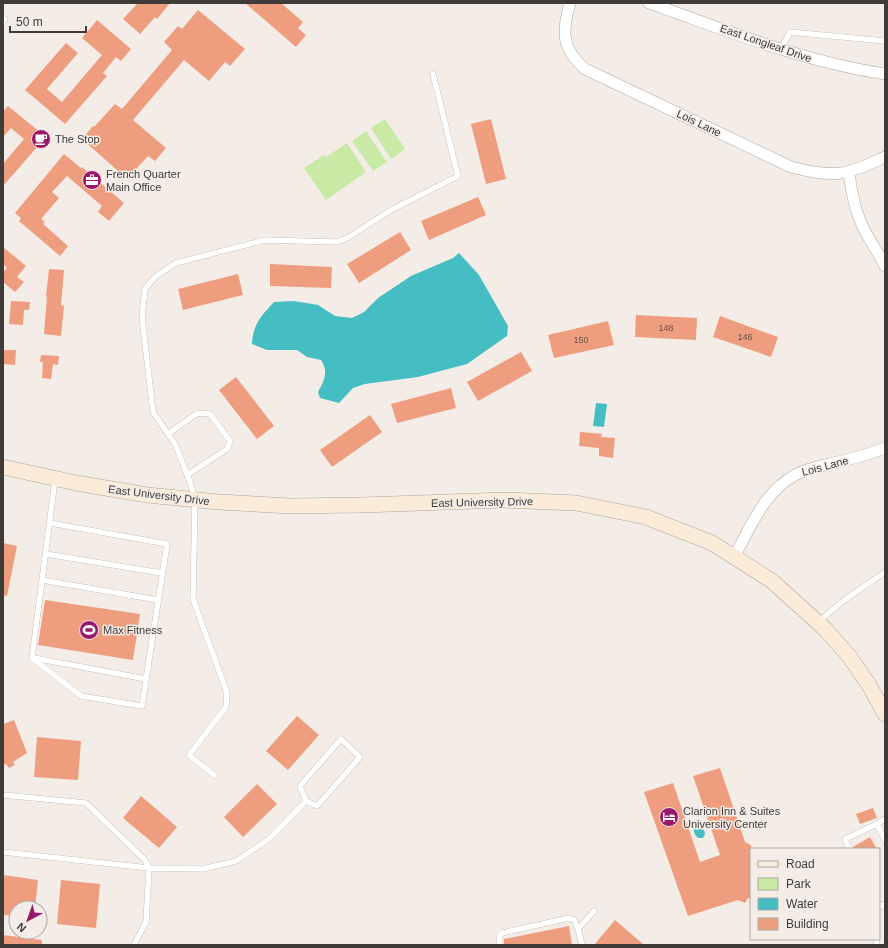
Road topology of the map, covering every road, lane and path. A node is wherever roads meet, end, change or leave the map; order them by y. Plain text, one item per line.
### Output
1 (570, 3) edge
2 (648, 3) edge
3 (885, 41) edge
4 (780, 49) junction
5 (433, 74) dead end
6 (885, 74) edge
7 (885, 157) edge
8 (850, 171) junction
9 (885, 266) edge
10 (168, 434) junction
11 (885, 448) edge
12 (3, 467) edge
13 (188, 475) junction
14 (56, 479) junction
15 (195, 500) junction
16 (50, 522) junction
17 (46, 554) junction
18 (734, 557) junction
19 (885, 572) edge
20 (162, 573) junction
21 (42, 580) junction
22 (158, 600) junction
23 (818, 622) junction
24 (32, 658) junction
25 (146, 679) junction
26 (885, 714) edge
27 (214, 775) dead end
28 (3, 795) edge
29 (306, 801) junction
30 (885, 819) edge
31 (877, 824) junction
32 (885, 840) edge
33 (849, 848) edge
34 (3, 852) edge
35 (149, 868) junction
36 (594, 911) dead end
37 (578, 929) junction
38 (134, 945) edge
39 (500, 945) edge
40 (582, 945) edge

1 - 8 street, Lois Lane
2 - 4 street, East Longleaf Drive
3 - 4 lane
4 - 6 street, East Longleaf Drive
5 - 10 lane
7 - 8 street, Lois Lane
8 - 9 street
10 - 13 lane
10 - 13 lane
11 - 18 street, Lois Lane
12 - 14 main road, East University Drive
13 - 15 lane
14 - 15 main road, East University Drive
14 - 16 lane
15 - 18 main road, East University Drive
15 - 27 lane
16 - 17 lane
16 - 20 lane
17 - 20 lane
17 - 21 lane
18 - 23 main road, East University Drive
19 - 23 lane
20 - 22 lane
21 - 22 lane
21 - 24 lane
22 - 25 lane
23 - 26 main road, East University Drive
24 - 25 lane
24 - 25 lane
28 - 35 lane
29 - 29 lane
29 - 35 lane
30 - 31 lane
31 - 32 lane
31 - 33 lane
34 - 35 lane
35 - 38 lane
36 - 37 lane
37 - 39 lane
37 - 40 lane

